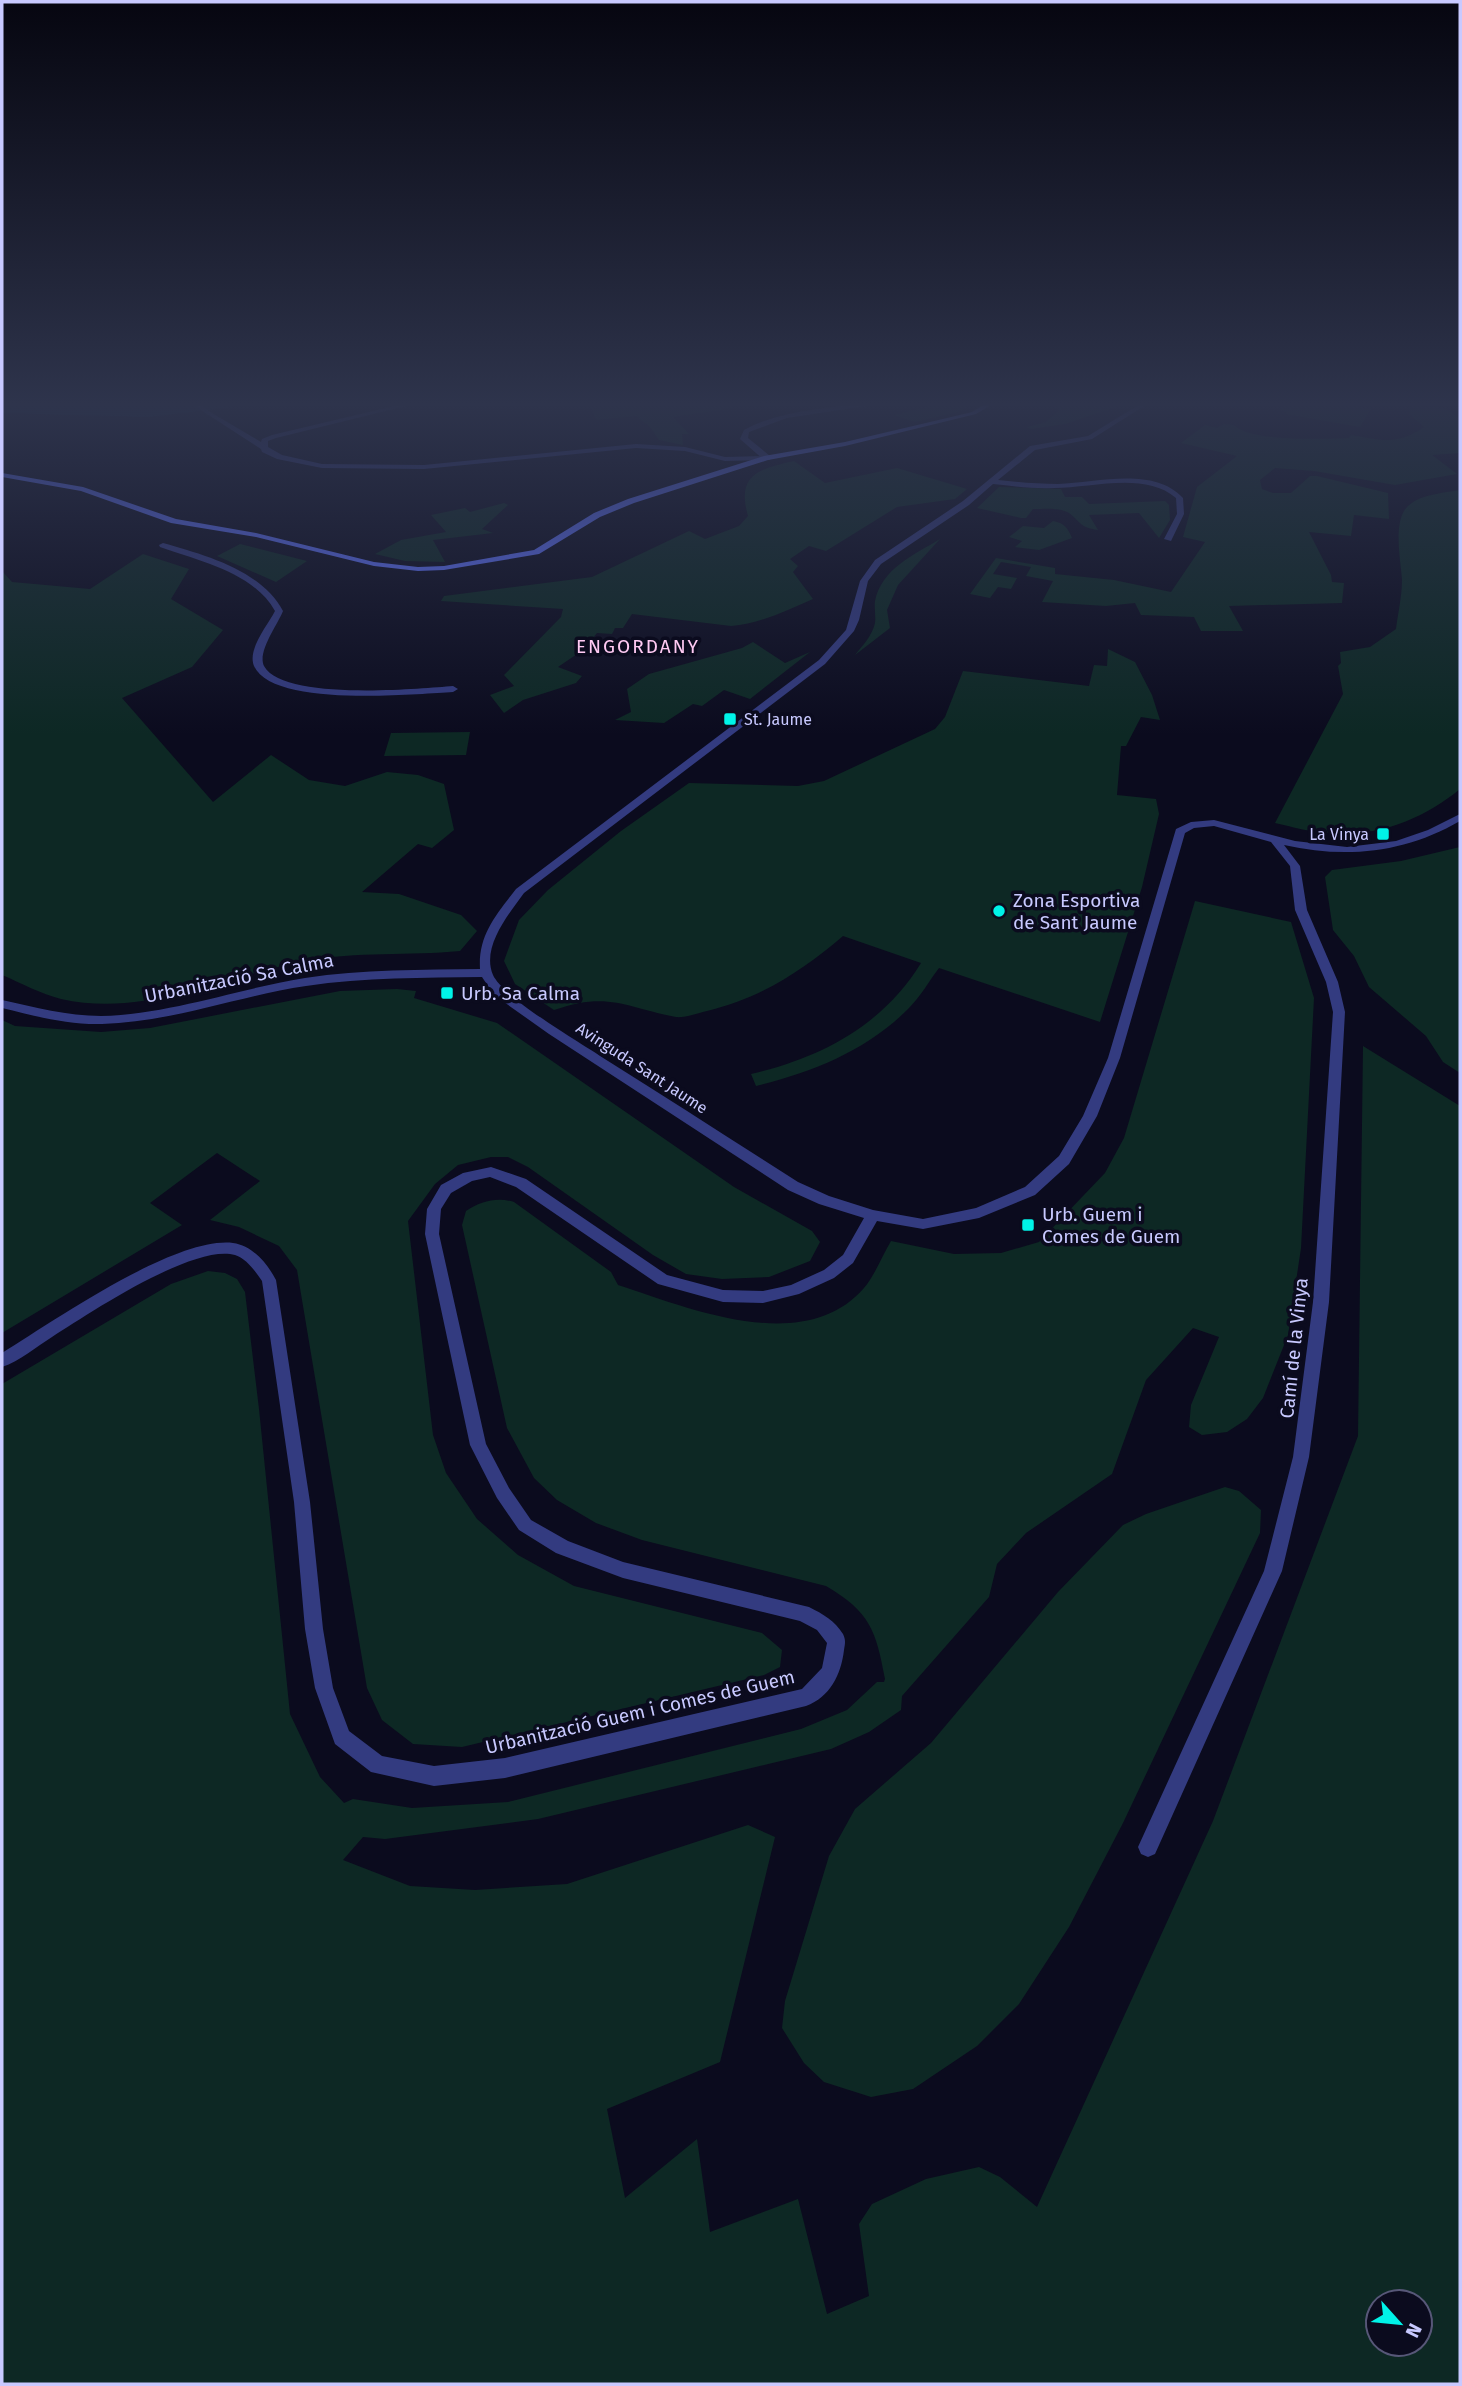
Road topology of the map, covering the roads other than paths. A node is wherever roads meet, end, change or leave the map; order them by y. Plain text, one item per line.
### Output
1 (147, 512) edge
2 (603, 512) edge
3 (953, 512) edge
4 (1180, 512) edge
5 (1168, 539) dead end
6 (163, 545) dead end
7 (453, 689) dead end
8 (1460, 817) edge
9 (1274, 839) junction
10 (486, 973) junction
11 (2, 1003) edge
12 (873, 1215) junction
13 (2, 1360) edge
14 (1148, 1847) dead end

1 - 2 main road
3 - 10 street
4 - 5 street
6 - 7 street
8 - 9 street
9 - 12 street, Avinguda Sant Jaume
9 - 14 street, Camí de la Vinya
10 - 11 street, Urbanització Sa Calma
10 - 12 street, Avinguda Sant Jaume
12 - 13 street, Urbanització Guem i Comes de Guem

